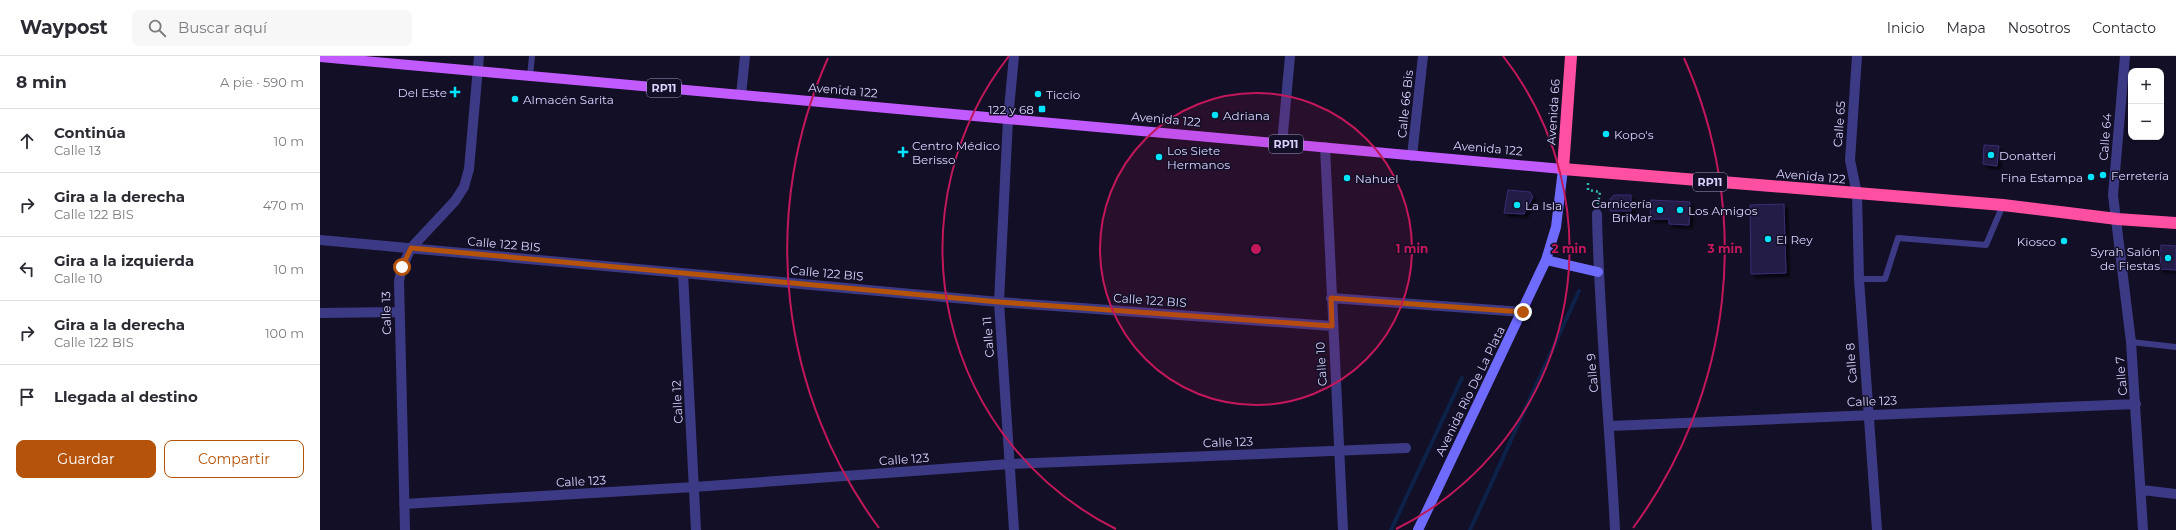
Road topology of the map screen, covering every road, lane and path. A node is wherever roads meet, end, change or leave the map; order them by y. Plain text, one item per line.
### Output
1 (479, 56) edge
2 (532, 56) edge
3 (745, 56) edge
4 (1014, 56) edge
5 (1290, 56) edge
6 (1423, 56) edge
7 (1571, 56) edge
8 (1858, 56) edge
9 (2125, 56) edge
10 (320, 57) edge
11 (478, 72) junction
12 (530, 76) junction
13 (741, 95) junction
14 (1008, 119) junction
15 (1282, 144) junction
16 (1325, 147) junction
17 (1412, 156) junction
18 (1563, 169) junction
19 (1587, 171) junction
20 (1857, 194) junction
21 (2003, 205) junction
22 (1598, 214) joint
23 (2117, 219) junction
24 (2176, 223) edge
25 (320, 240) edge
26 (411, 248) junction
27 (1546, 260) junction
28 (1598, 272) junction
29 (683, 273) junction
30 (1859, 279) junction
31 (1331, 298) junction
32 (999, 302) junction
33 (399, 312) junction
34 (1523, 312) junction
35 (320, 313) edge
36 (1332, 326) junction
37 (2131, 342) junction
38 (2176, 347) edge
39 (2136, 404) junction
40 (1868, 414) junction
41 (1610, 426) junction
42 (1406, 448) dead end
43 (1340, 450) junction
44 (1010, 464) junction
45 (694, 487) junction
46 (2142, 490) junction
47 (2176, 494) edge
48 (404, 504) junction
49 (405, 530) edge
50 (696, 530) edge
51 (1014, 530) edge
52 (1342, 530) edge
53 (1418, 530) edge
54 (1616, 530) edge
55 (1877, 530) edge
56 (2143, 530) edge

1 - 11 street, Calle 13
2 - 12 lane
3 - 13 street
4 - 14 street, Calle 11
5 - 15 street
6 - 17 street, Calle 66 Bis
7 - 18 highway, Avenida 66
8 - 20 street, Calle 65
9 - 23 street, Calle 64
10 - 11 main road, Avenida 122 / RP11
11 - 12 main road, Avenida 122 / RP11
11 - 26 street, Calle 13
12 - 13 main road, Avenida 122 / RP11
13 - 14 main road, Avenida 122 / RP11
14 - 15 main road, Avenida 122 / RP11
14 - 32 street, Calle 11
15 - 16 main road, Avenida 122 / RP11
16 - 17 main road, Avenida 122 / RP11
16 - 31 street, Calle 10
17 - 18 main road, Avenida 122 / RP11
18 - 19 highway, Avenida 122 / RP11
18 - 27 main road, Avenida Rìo De La Plata
19 - 20 highway, Avenida 122 / RP11
19 - 22 path
20 - 21 highway, Avenida 122 / RP11
20 - 30 street, Calle 8
21 - 23 highway, Avenida 122 / RP11
21 - 30 lane
22 - 28 street, Calle 9
23 - 24 highway, Avenida 122 / RP11
23 - 37 street, Calle 7
25 - 26 street, Calle 122 BIS
26 - 29 street, Calle 122 BIS
26 - 33 street, Calle 13
27 - 28 main road
27 - 34 main road, Avenida Rìo De La Plata
28 - 41 street, Calle 9
29 - 32 street, Calle 122 BIS
29 - 45 street, Calle 12
30 - 40 street, Calle 8
31 - 34 street
31 - 36 street, Calle 10
32 - 36 street, Calle 122 BIS
32 - 44 street, Calle 11
33 - 35 street
33 - 48 street, Calle 13
34 - 53 main road, Avenida Rìo De La Plata
36 - 43 street, Calle 10
37 - 38 lane
37 - 39 street, Calle 7
39 - 40 street, Calle 123
39 - 46 street, Calle 7
40 - 41 street, Calle 123
40 - 55 street, Calle 8
41 - 54 street, Calle 9
42 - 43 street, Calle 123
43 - 44 street, Calle 123
43 - 52 street, Calle 10
44 - 45 street, Calle 123
44 - 51 street, Calle 11
45 - 48 street, Calle 123
45 - 50 street, Calle 12
46 - 47 street
46 - 56 street, Calle 7
48 - 49 street, Calle 13

